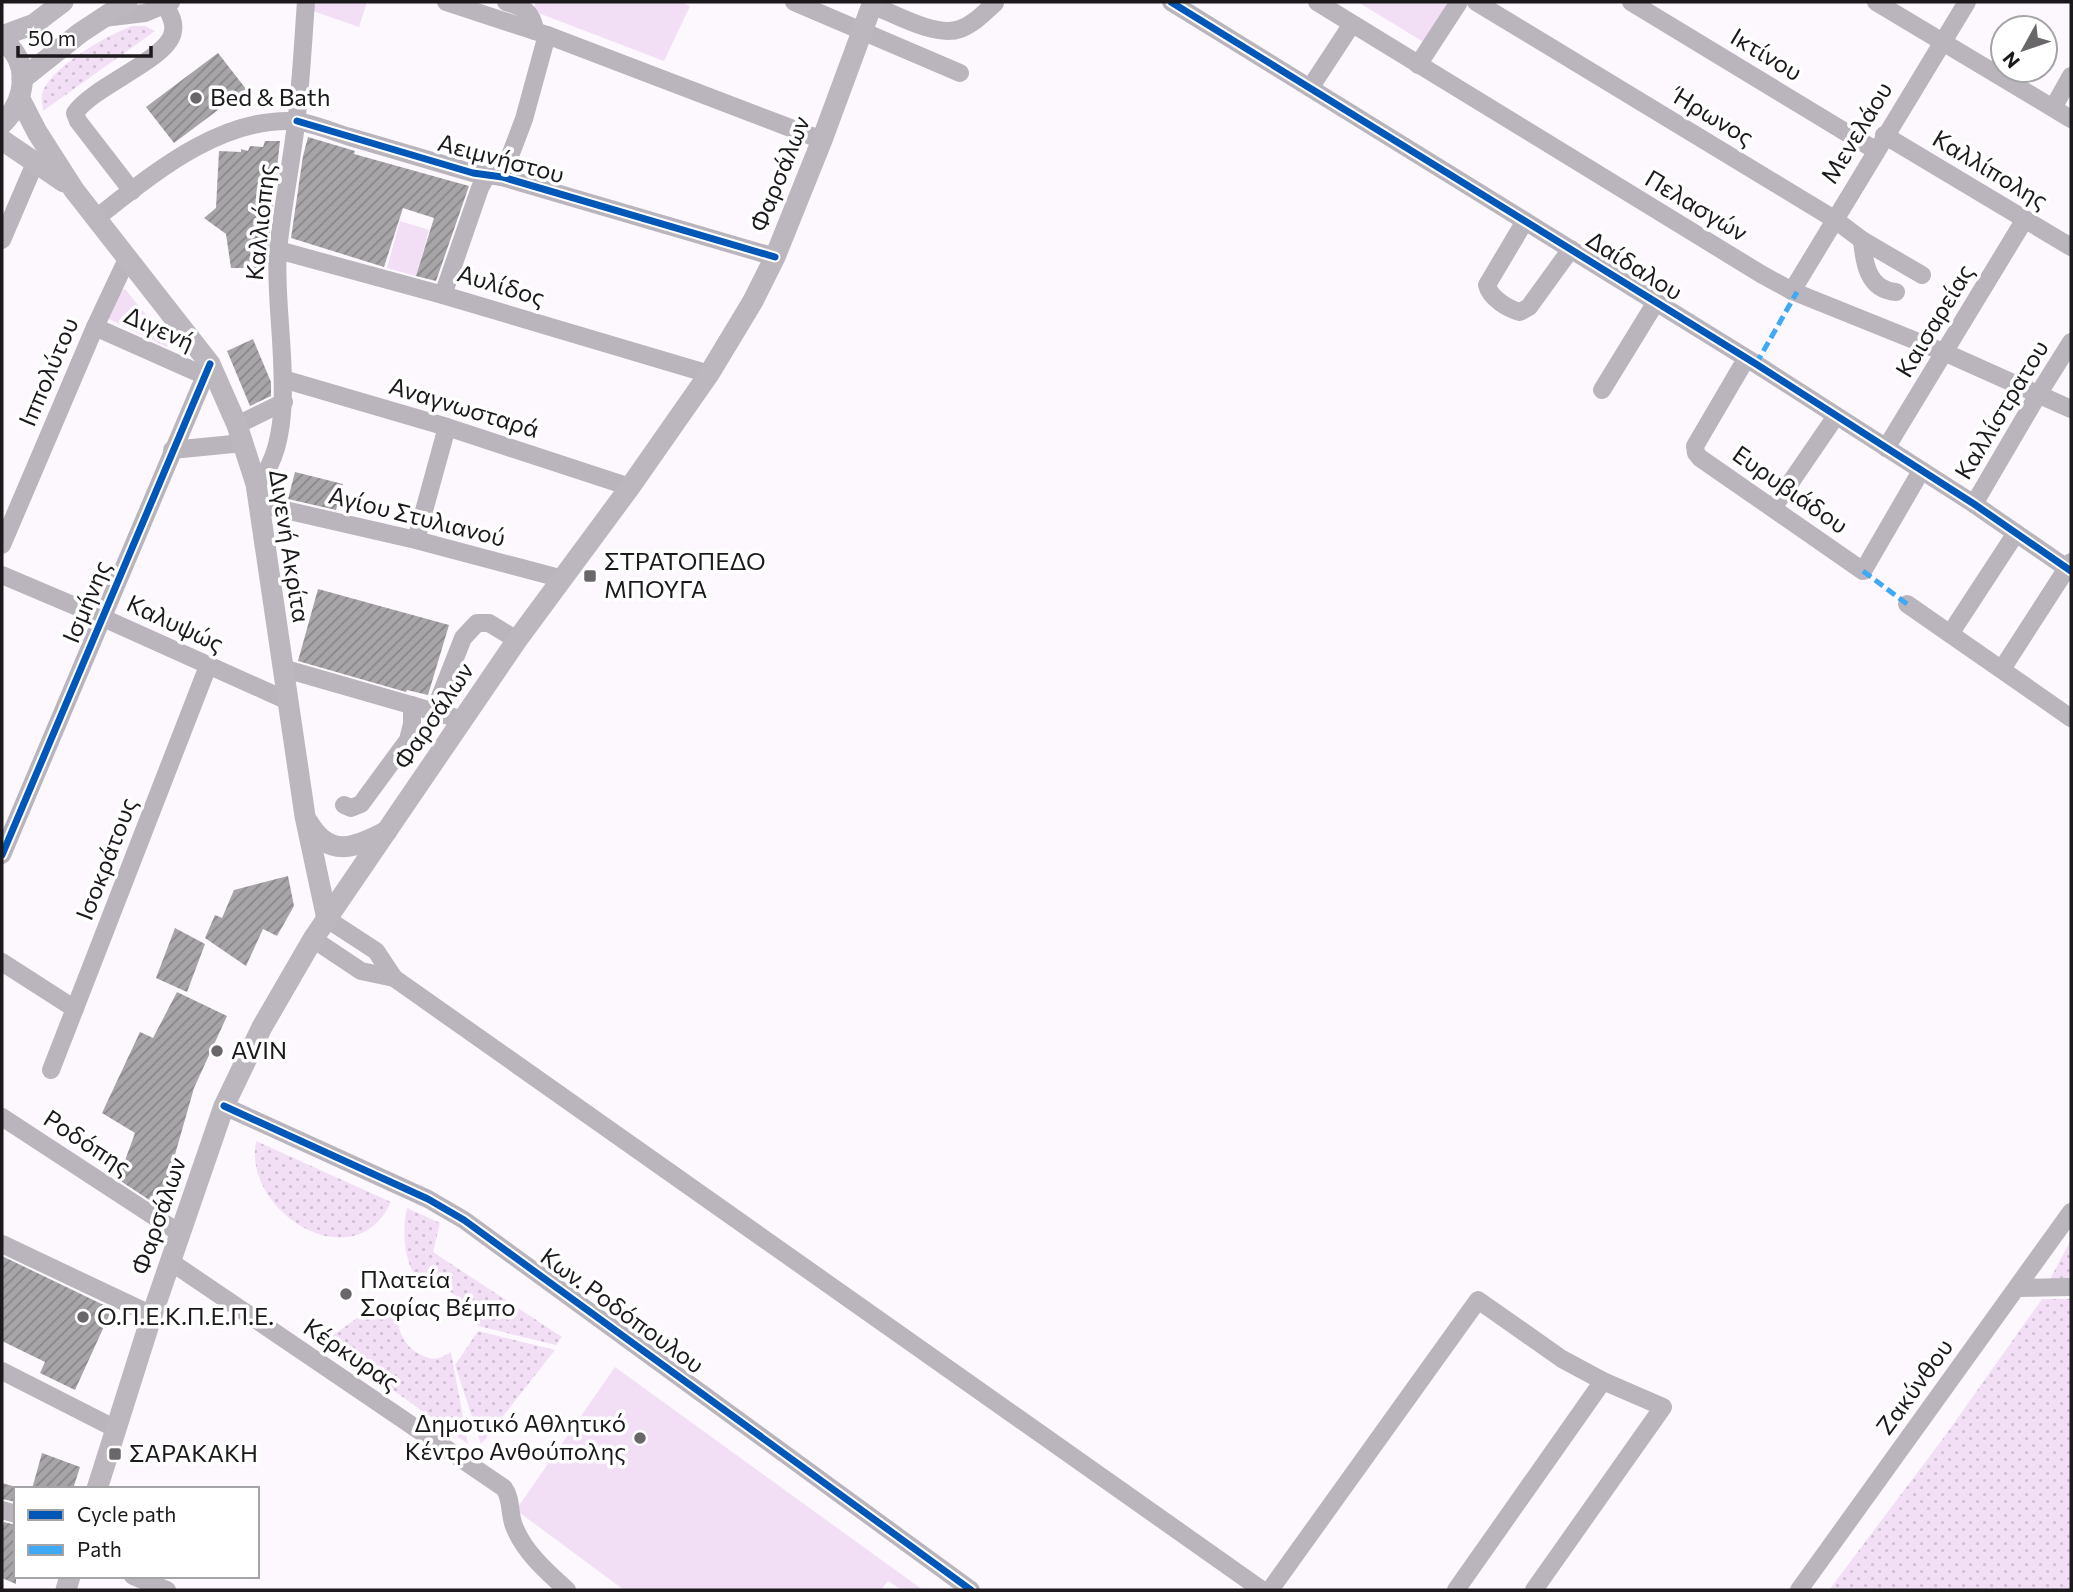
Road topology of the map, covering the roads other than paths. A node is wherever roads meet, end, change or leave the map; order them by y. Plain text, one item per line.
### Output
1 (63, 2) edge
2 (127, 2) edge
3 (306, 2) edge
4 (446, 2) edge
5 (506, 2) edge
6 (794, 2) edge
7 (1171, 2) edge
8 (1317, 2) edge
9 (1459, 2) edge
10 (1476, 2) edge
11 (1631, 2) edge
12 (1876, 2) edge
13 (1967, 2) edge
14 (872, 3) edge
15 (995, 3) edge
16 (168, 4) edge
17 (103, 18) junction
18 (1352, 24) junction
19 (862, 32) junction
20 (541, 33) junction
21 (2, 38) edge
22 (1942, 42) junction
23 (1418, 65) junction
24 (960, 73) dead end
25 (2071, 76) edge
26 (1310, 88) junction
27 (21, 89) junction
28 (2053, 108) junction
29 (2071, 119) edge
30 (297, 121) junction
31 (2, 124) edge
32 (2, 140) edge
33 (822, 141) junction
34 (1880, 143) junction
35 (35, 163) junction
36 (495, 176) junction
37 (74, 190) junction
38 (132, 191) junction
39 (96, 218) junction
40 (1834, 219) junction
41 (2025, 219) junction
42 (1525, 221) junction
43 (2, 240) edge
44 (1862, 240) junction
45 (2071, 247) edge
46 (1571, 249) junction
47 (278, 250) junction
48 (775, 257) junction
49 (127, 259) junction
50 (1922, 275) dead end
51 (1791, 290) junction
52 (1896, 292) dead end
53 (443, 295) junction
54 (1656, 302) junction
55 (95, 327) junction
56 (2071, 342) edge
57 (1946, 353) junction
58 (1746, 359) junction
59 (206, 370) junction
60 (709, 374) junction
61 (283, 379) junction
62 (1602, 390) dead end
63 (2039, 393) junction
64 (284, 402) junction
65 (2071, 409) edge
66 (1836, 416) junction
67 (447, 427) junction
68 (240, 434) junction
69 (1886, 448) junction
70 (172, 450) junction
71 (1921, 471) junction
72 (630, 487) junction
73 (258, 494) junction
74 (1974, 504) junction
75 (1773, 508) junction
76 (2016, 533) junction
77 (416, 540) junction
78 (2, 545) edge
79 (2070, 567) edge
80 (2, 575) edge
81 (563, 579) junction
82 (1908, 604) dead end
83 (101, 617) junction
84 (1951, 634) junction
85 (517, 640) junction
86 (208, 666) junction
87 (282, 668) junction
88 (2002, 669) junction
89 (288, 701) junction
90 (412, 705) junction
91 (434, 712) junction
92 (2071, 718) edge
93 (463, 720) junction
94 (344, 805) dead end
95 (305, 816) junction
96 (389, 830) junction
97 (2, 855) edge
98 (327, 919) junction
99 (313, 939) junction
100 (2, 962) edge
101 (394, 978) junction
102 (75, 1009) junction
103 (51, 1070) dead end
104 (224, 1106) junction
105 (2, 1117) edge
106 (2071, 1212) edge
107 (181, 1234) junction
108 (2, 1244) edge
109 (172, 1262) junction
110 (2071, 1287) edge
111 (2017, 1288) junction
112 (152, 1315) junction
113 (2, 1371) edge
114 (1602, 1381) junction
115 (116, 1429) junction
116 (98, 1487) edge
117 (138, 1578) edge
118 (167, 1590) edge
119 (567, 1590) edge
120 (971, 1590) edge
121 (1262, 1590) edge
122 (1270, 1590) edge
123 (1456, 1590) edge
124 (1534, 1590) edge
125 (1799, 1590) edge

1 - 21 main road
2 - 17 main road
3 - 30 street, Καλλιόπης
4 - 20 street
5 - 20 street
6 - 19 street
7 - 26 street, Δαίδαλου
8 - 18 street, Πελασγών
9 - 23 street
10 - 40 street, Ήρωνος
11 - 34 street, Ικτίνου
12 - 22 street
13 - 22 street, Μενελάου
14 - 15 street
14 - 19 main road, Φαρσάλων
16 - 17 street
16 - 38 street
17 - 27 main road
18 - 23 street, Πελασγών
18 - 26 street
19 - 24 street
19 - 33 main road, Φαρσάλων
20 - 33 street
20 - 36 street
21 - 27 main road, Διγενή Ακρίτα
22 - 28 street
22 - 34 street, Μενελάου
23 - 51 street, Πελασγών
25 - 28 street
26 - 42 street, Δαίδαλου
27 - 31 main road
27 - 37 main road, Διγενή Ακρίτα
28 - 29 street
30 - 36 street, Αειμνήστου
30 - 38 street
30 - 47 street, Καλλιόπης
32 - 35 main road, Διγενή Ακρίτα
33 - 48 main road, Φαρσάλων
34 - 40 street, Μενελάου
34 - 41 street, Καλλίπολης
35 - 37 main road, Διγενή Ακρίτα
35 - 43 street
36 - 48 street, Αειμνήστου
36 - 53 street
37 - 39 main road, Διγενή Ακρίτα
38 - 39 street
39 - 49 main road, Διγενή Ακρίτα
40 - 44 street, Ήρωνος
40 - 51 street, Μενελάου
41 - 45 street, Καλλίπολης
41 - 57 street, Καισαρείας
42 - 46 street, Δαίδαλου
42 - 46 street
44 - 50 street, Ήρωνος
44 - 52 street
46 - 54 street, Δαίδαλου
47 - 53 street, Αυλίδος
47 - 61 street, Καλλιόπης
48 - 60 main road, Φαρσάλων
49 - 55 street, Ιππολύτου
49 - 59 main road, Διγενή Ακρίτα
51 - 57 street, Πελασγών
53 - 60 street, Αυλίδος
54 - 58 street, Δαίδαλου
54 - 62 street
55 - 59 street, Διγενή
55 - 78 street, Ιππολύτου
56 - 63 street, Καλλίστρατου
57 - 63 street, Πελασγών
57 - 69 street, Καισαρείας
58 - 66 street, Δαίδαλου
58 - 75 street, Ευρυβιάδου
59 - 68 main road, Διγενή Ακρίτα
59 - 70 street, Ισμήνης
60 - 72 main road, Φαρσάλων
61 - 64 street, Καλλιόπης
61 - 67 street, Αναγνωσταρά
63 - 65 street, Πελασγών
63 - 74 street, Καλλίστρατου
64 - 68 street
64 - 73 street, Καλλιόπης
66 - 69 street, Δαίδαλου
66 - 75 street
67 - 72 street, Αναγνωσταρά
67 - 77 street
68 - 70 street
68 - 73 main road, Διγενή Ακρίτα
69 - 71 street, Δαίδαλου
70 - 83 street, Ισμήνης
71 - 74 street, Δαίδαλου
71 - 75 street, Ευρυβιάδου
72 - 81 main road, Φαρσάλων
73 - 77 street, Αγίου Στυλιανού
73 - 87 main road, Διγενή Ακρίτα
74 - 76 street, Δαίδαλου
76 - 79 street, Δαίδαλου
76 - 84 street
77 - 81 street, Αγίου Στυλιανού
79 - 88 street
80 - 83 street, Καλυψώς
81 - 85 main road, Φαρσάλων
82 - 84 street
83 - 86 street, Καλυψώς
83 - 97 street, Ισμήνης
84 - 88 street
85 - 91 street
85 - 93 main road, Φαρσάλων
86 - 89 street, Καλυψώς
86 - 102 street, Ισοκράτους
87 - 89 main road, Διγενή Ακρίτα
87 - 90 street
88 - 92 street
89 - 95 main road, Διγενή Ακρίτα
90 - 91 street
90 - 94 street
91 - 93 street
93 - 96 main road, Φαρσάλων
95 - 96 main road
95 - 98 main road, Διγενή Ακρίτα
96 - 98 main road, Φαρσάλων
98 - 99 main road, Φαρσάλων
98 - 101 street
99 - 101 street
99 - 104 main road, Φαρσάλων
100 - 102 street
101 - 121 street
102 - 103 street, Ισοκράτους
104 - 107 main road, Φαρσάλων
104 - 120 street, Κων. Ροδόπουλου
105 - 107 street, Ροδόπης
106 - 111 street, Ζακύνθου
107 - 109 main road, Φαρσάλων
108 - 112 street
109 - 112 main road, Φαρσάλων
109 - 119 street, Κέρκυρας
110 - 111 street
111 - 125 street, Ζακύνθου
112 - 115 main road, Φαρσάλων
113 - 115 street
114 - 122 street
114 - 123 street
114 - 124 street
115 - 116 main road, Φαρσάλων
117 - 118 street

